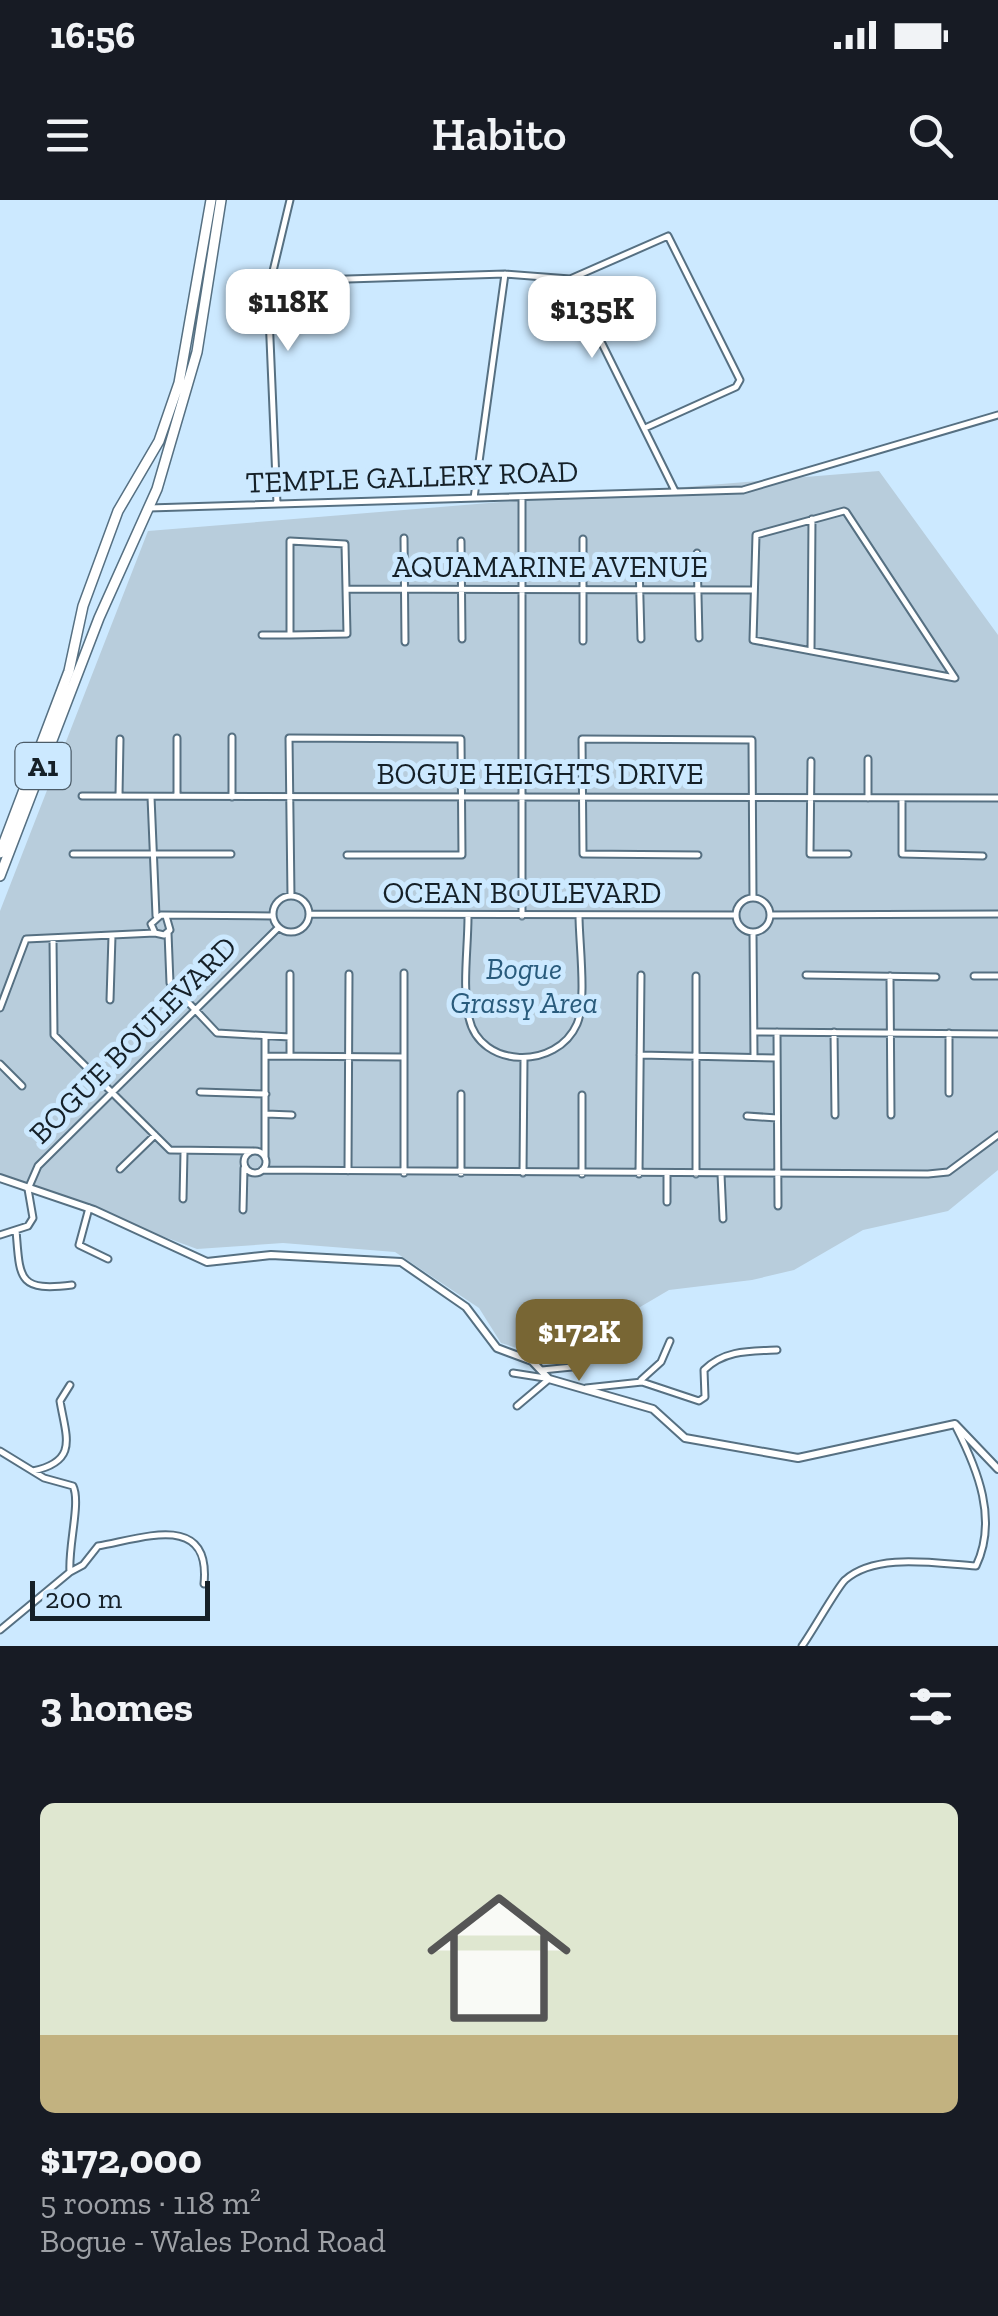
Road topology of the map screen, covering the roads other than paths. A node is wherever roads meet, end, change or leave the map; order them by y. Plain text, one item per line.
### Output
1 (211, 200) edge
2 (220, 200) edge
3 (290, 200) edge
4 (505, 274) junction
5 (272, 276) junction
6 (570, 278) junction
7 (998, 414) edge
8 (645, 428) junction
9 (675, 492) junction
10 (522, 497) junction
11 (474, 498) junction
12 (276, 504) junction
13 (149, 508) junction
14 (812, 518) junction
15 (404, 538) dead end
16 (583, 539) dead end
17 (461, 541) dead end
18 (698, 553) dead end
19 (639, 562) dead end
20 (347, 589) junction
21 (404, 590) junction
22 (462, 590) junction
23 (522, 590) junction
24 (698, 590) junction
25 (754, 590) junction
26 (582, 592) junction
27 (639, 592) junction
28 (290, 635) junction
29 (262, 636) dead end
30 (699, 638) dead end
31 (462, 640) dead end
32 (641, 640) dead end
33 (583, 641) dead end
34 (405, 642) dead end
35 (812, 650) junction
36 (232, 737) dead end
37 (177, 738) dead end
38 (120, 739) dead end
39 (868, 759) dead end
40 (811, 761) dead end
41 (82, 796) dead end
42 (120, 796) junction
43 (151, 796) junction
44 (290, 796) junction
45 (582, 796) junction
46 (177, 797) junction
47 (232, 797) junction
48 (523, 797) junction
49 (754, 797) junction
50 (810, 797) junction
51 (461, 798) junction
52 (868, 798) junction
53 (902, 798) junction
54 (998, 798) edge
55 (0, 852) edge
56 (73, 854) dead end
57 (152, 854) junction
58 (231, 854) dead end
59 (848, 854) dead end
60 (347, 855) dead end
61 (698, 856) dead end
62 (983, 856) dead end
63 (0, 876) edge
64 (291, 896) junction
65 (753, 898) junction
66 (309, 914) junction
67 (771, 914) junction
68 (998, 914) edge
69 (736, 915) junction
70 (156, 916) junction
71 (166, 916) junction
72 (272, 916) junction
73 (522, 916) junction
74 (578, 916) junction
75 (468, 917) junction
76 (278, 928) junction
77 (155, 933) junction
78 (168, 933) junction
79 (753, 933) junction
80 (112, 936) junction
81 (53, 939) junction
82 (404, 973) dead end
83 (290, 974) dead end
84 (348, 974) dead end
85 (640, 975) dead end
86 (806, 975) dead end
87 (696, 976) dead end
88 (890, 976) junction
89 (974, 976) dead end
90 (998, 976) edge
91 (936, 977) dead end
92 (110, 1000) dead end
93 (0, 1008) edge
94 (197, 1009) junction
95 (754, 1032) junction
96 (777, 1032) junction
97 (834, 1032) junction
98 (891, 1033) junction
99 (949, 1034) junction
100 (998, 1034) edge
101 (290, 1037) junction
102 (265, 1038) junction
103 (640, 1055) junction
104 (266, 1056) junction
105 (290, 1056) junction
106 (347, 1056) junction
107 (403, 1056) junction
108 (696, 1056) junction
109 (524, 1058) junction
110 (754, 1058) junction
111 (776, 1058) junction
112 (0, 1064) edge
113 (22, 1086) dead end
114 (114, 1092) junction
115 (200, 1092) dead end
116 (950, 1093) dead end
117 (266, 1094) junction
118 (460, 1094) dead end
119 (582, 1095) dead end
120 (266, 1114) junction
121 (292, 1115) dead end
122 (747, 1116) dead end
123 (835, 1116) dead end
124 (891, 1116) dead end
125 (777, 1118) junction
126 (998, 1135) edge
127 (155, 1136) junction
128 (266, 1146) junction
129 (184, 1150) junction
130 (236, 1150) junction
131 (255, 1151) junction
132 (265, 1159) junction
133 (246, 1165) junction
134 (120, 1169) dead end
135 (262, 1170) junction
136 (348, 1171) junction
137 (273, 1172) junction
138 (404, 1173) junction
139 (461, 1173) junction
140 (524, 1173) junction
141 (778, 1173) junction
142 (582, 1174) junction
143 (640, 1174) junction
144 (667, 1174) junction
145 (696, 1174) junction
146 (721, 1174) junction
147 (0, 1178) edge
148 (28, 1189) junction
149 (183, 1198) dead end
150 (667, 1202) dead end
151 (778, 1206) dead end
152 (89, 1208) junction
153 (243, 1210) dead end
154 (723, 1219) dead end
155 (16, 1230) junction
156 (0, 1235) edge
157 (108, 1259) dead end
158 (72, 1285) dead end
159 (670, 1342) dead end
160 (777, 1350) dead end
161 (594, 1354) dead end
162 (513, 1374) dead end
163 (545, 1376) junction
164 (639, 1382) junction
165 (70, 1386) dead end
166 (586, 1388) junction
167 (518, 1406) dead end
168 (955, 1424) junction
169 (0, 1451) edge
170 (998, 1469) edge
171 (33, 1471) junction
172 (70, 1572) junction
173 (204, 1584) dead end
174 (0, 1630) edge
175 (802, 1646) edge

1 - 55 main road, A1
2 - 13 main road
3 - 5 street
4 - 5 street
4 - 6 street
4 - 11 street
5 - 12 street
6 - 8 street
6 - 8 street
7 - 9 street, TEMPLE GALLERY ROAD
8 - 9 street
9 - 10 street, TEMPLE GALLERY ROAD
10 - 11 street, TEMPLE GALLERY ROAD
10 - 23 street
11 - 12 street, TEMPLE GALLERY ROAD
12 - 13 street, TEMPLE GALLERY ROAD
13 - 63 main road, A1
14 - 25 street
14 - 35 street
14 - 35 street
15 - 21 street
16 - 26 street
17 - 22 street
18 - 24 street
19 - 27 street
20 - 21 street, AQUAMARINE AVENUE
20 - 28 street
20 - 28 street
21 - 22 street, AQUAMARINE AVENUE
21 - 34 street
22 - 23 street, AQUAMARINE AVENUE
22 - 31 street
23 - 26 street, AQUAMARINE AVENUE
23 - 48 street
24 - 25 street, AQUAMARINE AVENUE
24 - 27 street, AQUAMARINE AVENUE
24 - 30 street
25 - 35 street
26 - 27 street, AQUAMARINE AVENUE
26 - 33 street
27 - 32 street
28 - 29 street
36 - 47 street
37 - 46 street
38 - 42 street
39 - 52 street
40 - 50 street
41 - 42 street, BOGUE HEIGHTS DRIVE
42 - 43 street, BOGUE HEIGHTS DRIVE
43 - 46 street, BOGUE HEIGHTS DRIVE
43 - 57 street
44 - 47 street, BOGUE HEIGHTS DRIVE
44 - 51 street, BOGUE HEIGHTS DRIVE
44 - 51 street
44 - 64 street
45 - 48 street, BOGUE HEIGHTS DRIVE
45 - 49 street, BOGUE HEIGHTS DRIVE
45 - 49 street
45 - 61 street
46 - 47 street, BOGUE HEIGHTS DRIVE
48 - 51 street, BOGUE HEIGHTS DRIVE
48 - 73 street
49 - 50 street, BOGUE HEIGHTS DRIVE
49 - 65 street
50 - 52 street, BOGUE HEIGHTS DRIVE
50 - 59 street
51 - 60 street
52 - 53 street, BOGUE HEIGHTS DRIVE
53 - 54 street, BOGUE HEIGHTS DRIVE
53 - 62 street
56 - 57 street
57 - 58 street
57 - 70 street
64 - 66 street
64 - 72 street
65 - 67 street
65 - 69 street
66 - 75 street, OCEAN BOULEVARD
66 - 76 street
67 - 68 street
67 - 79 street
69 - 74 street, OCEAN BOULEVARD
69 - 79 street
70 - 71 street
70 - 77 street
71 - 72 street
71 - 78 street
72 - 76 street
73 - 74 street, OCEAN BOULEVARD
73 - 75 street, OCEAN BOULEVARD
74 - 109 street
75 - 109 street
76 - 94 street, BOGUE BOULEVARD
77 - 78 street
77 - 80 street
78 - 94 street
79 - 95 street
80 - 81 street
80 - 92 street
81 - 93 street
81 - 114 street
82 - 107 street
83 - 101 street
84 - 106 street
85 - 103 street
86 - 88 street
87 - 108 street
88 - 91 street
88 - 98 street
89 - 90 street
94 - 102 street
94 - 114 street, BOGUE BOULEVARD
95 - 96 street
95 - 110 street
96 - 97 street
96 - 111 street
97 - 98 street
97 - 123 street
98 - 99 street
98 - 124 street
99 - 100 street
99 - 116 street
101 - 102 street
101 - 105 street
102 - 104 street
103 - 108 street
103 - 143 street
104 - 105 street
104 - 117 street
105 - 106 street
106 - 107 street
106 - 136 street
107 - 138 street
108 - 110 street
108 - 145 street
109 - 140 street
110 - 111 street
111 - 125 street
112 - 113 street
114 - 127 street
114 - 148 street, BOGUE BOULEVARD
115 - 117 street
117 - 120 street
118 - 139 street
119 - 142 street
120 - 121 street
120 - 128 street
122 - 125 street
125 - 141 street
126 - 141 street
127 - 129 street
127 - 134 street
128 - 131 street
128 - 132 street
129 - 130 street
129 - 149 street
130 - 131 street
130 - 133 street
131 - 132 street
131 - 133 street
132 - 135 street
132 - 137 street
133 - 135 street
133 - 153 street
135 - 137 street
136 - 137 street
136 - 138 street
138 - 139 street
139 - 140 street
140 - 142 street
141 - 146 street
141 - 151 street
142 - 143 street
143 - 144 street
144 - 145 street
144 - 150 street
145 - 146 street
146 - 154 street
147 - 148 street
148 - 152 street
148 - 155 street, BOGUE BOULEVARD
152 - 157 street
152 - 163 street
155 - 156 street
155 - 158 street
159 - 164 street
160 - 164 street
161 - 163 street
162 - 163 street
163 - 166 street
163 - 167 street
164 - 166 street
165 - 171 street
166 - 168 street
168 - 170 street
168 - 175 street
169 - 171 street
171 - 172 street
172 - 173 street
172 - 174 street

